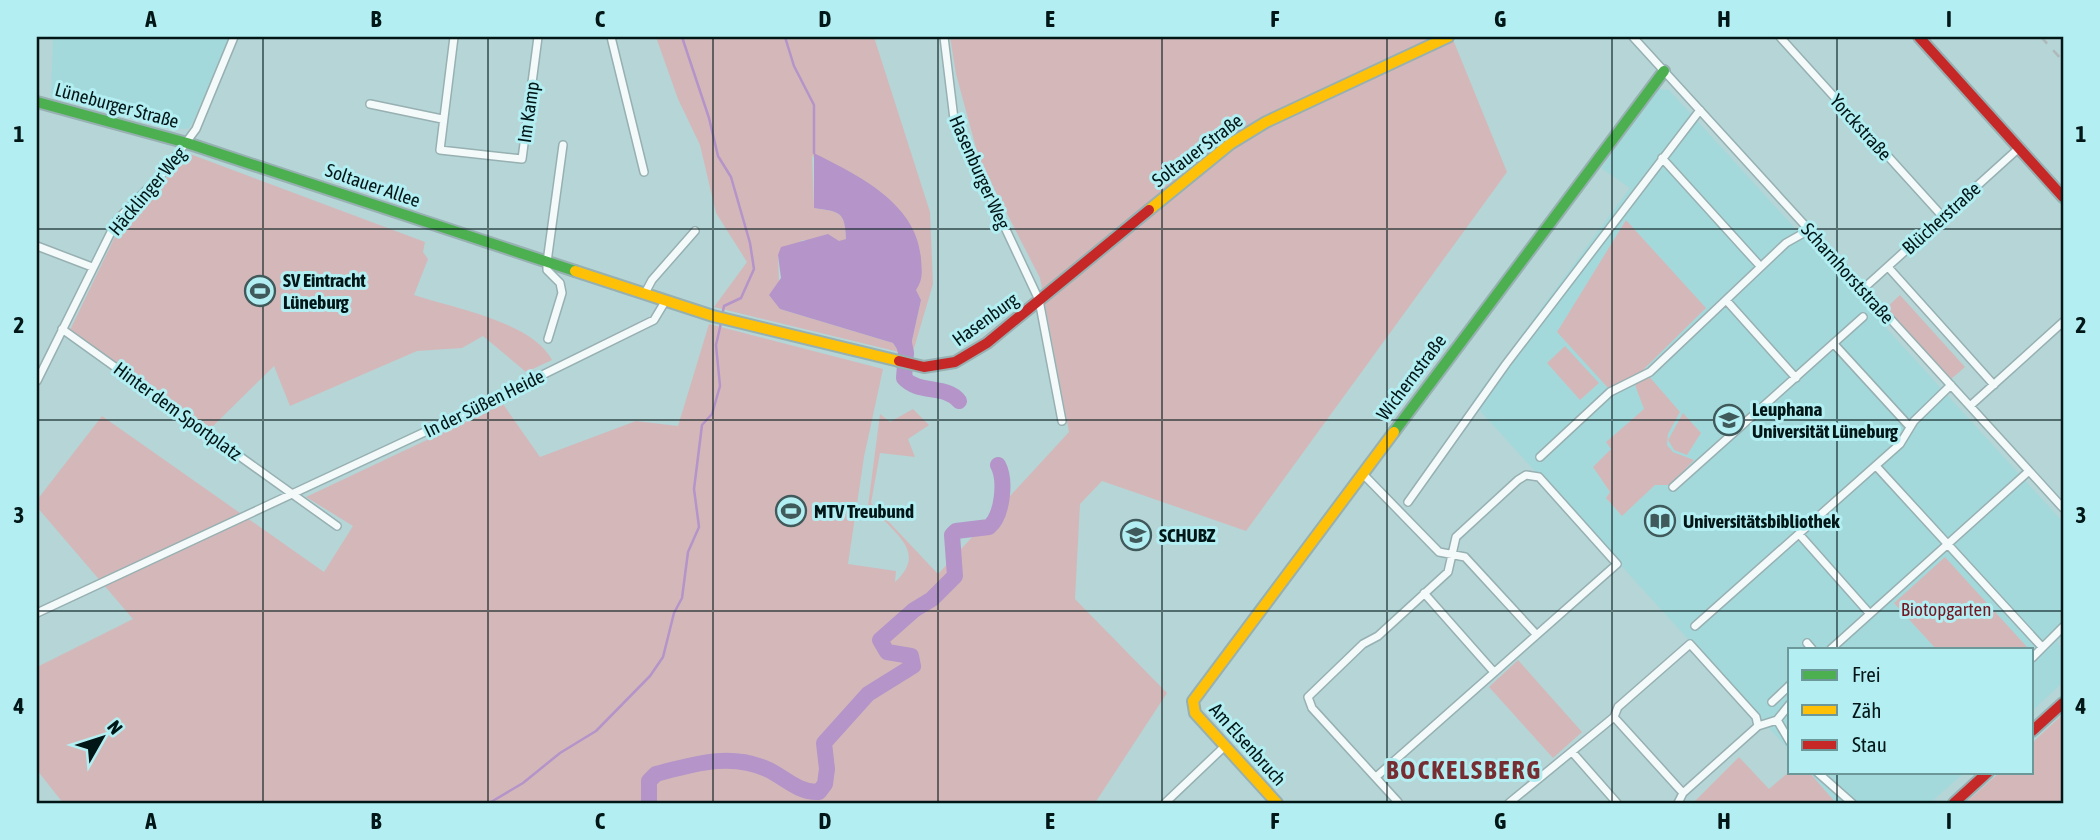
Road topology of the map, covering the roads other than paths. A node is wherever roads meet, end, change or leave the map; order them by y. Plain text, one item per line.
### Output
1 (234, 37) edge
2 (454, 37) edge
3 (538, 37) edge
4 (611, 37) edge
5 (944, 37) edge
6 (1448, 37) edge
7 (1780, 37) edge
8 (1919, 37) edge
9 (1636, 38) edge
10 (1664, 71) junction
11 (37, 102) edge
12 (370, 104) dead end
13 (1700, 110) junction
14 (442, 119) junction
15 (187, 143) junction
16 (563, 145) dead end
17 (2019, 148) junction
18 (1662, 158) junction
19 (644, 172) dead end
20 (2063, 197) edge
21 (1942, 217) junction
22 (1809, 230) junction
23 (695, 232) dead end
24 (37, 246) edge
25 (547, 262) junction
26 (92, 267) junction
27 (1760, 267) junction
28 (1888, 267) junction
29 (1863, 289) junction
30 (645, 293) junction
31 (666, 300) junction
32 (1039, 300) junction
33 (1726, 300) junction
34 (1863, 317) dead end
35 (2063, 322) edge
36 (62, 330) junction
37 (548, 339) dead end
38 (1834, 344) junction
39 (895, 362) joint
40 (1796, 378) junction
41 (37, 381) edge
42 (1994, 385) junction
43 (1951, 386) junction
44 (1970, 407) junction
45 (1062, 421) dead end
46 (1910, 428) junction
47 (1540, 457) dead end
48 (1875, 466) junction
49 (2029, 471) junction
50 (1361, 473) junction
51 (1673, 487) dead end
52 (292, 494) junction
53 (1408, 502) dead end
54 (2063, 508) edge
55 (337, 526) dead end
56 (1799, 534) junction
57 (1948, 544) junction
58 (1452, 554) junction
59 (1424, 593) junction
60 (37, 613) edge
61 (1870, 614) junction
62 (1695, 626) dead end
63 (2063, 627) edge
64 (1535, 633) junction
65 (2042, 647) junction
66 (1832, 648) edge
67 (2034, 656) edge
68 (1493, 671) junction
69 (1788, 687) edge
70 (1772, 702) dead end
71 (2063, 703) edge
72 (1192, 706) joint
73 (1788, 707) edge
74 (1614, 717) junction
75 (1777, 720) junction
76 (1758, 726) junction
77 (2034, 729) edge
78 (1788, 739) edge
79 (1225, 746) junction
80 (1573, 753) junction
81 (1819, 774) edge
82 (1986, 774) edge
83 (1376, 777) junction
84 (1683, 793) junction
85 (1165, 803) edge
86 (1277, 803) edge
87 (1398, 803) edge
88 (1509, 803) edge
89 (1617, 803) edge
90 (1678, 803) edge
91 (1852, 803) edge
92 (1954, 803) edge

1 - 15 street, Häcklinger Weg
2 - 14 street, Im Kamp
3 - 14 street, Im Kamp
4 - 19 street
5 - 32 street, Hasenburger Weg
6 - 32 street, Soltauer Straße
7 - 21 street, Yorckstraße
8 - 17 street
9 - 10 street, Scharnhorststraße
10 - 13 street, Scharnhorststraße
10 - 50 street, Wichernstraße
11 - 15 street, Lüneburger Straße
12 - 14 street
13 - 18 street
13 - 22 street, Scharnhorststraße
15 - 25 street, Soltauer Allee
15 - 26 street, Häcklinger Weg
16 - 25 street
17 - 20 street
17 - 21 street, Blücherstraße
18 - 27 street
18 - 53 street
21 - 28 street, Blücherstraße
22 - 27 street
22 - 29 street, Scharnhorststraße
23 - 30 street
24 - 26 street
25 - 30 street, Soltauer Allee
25 - 37 street
26 - 36 street, Häcklinger Weg
27 - 33 street
28 - 29 street, Blücherstraße
28 - 42 street, Scharnhorststraße
29 - 43 street, Scharnhorststraße
30 - 31 street, Soltauer Allee
31 - 39 street, Soltauer Allee
31 - 52 street, In der Süßen Heide
32 - 39 street, Hasenburg
32 - 45 street, Hasenburger Weg
33 - 40 street
33 - 47 street
34 - 38 street
35 - 42 street
36 - 41 street, Häcklinger Weg
36 - 52 street, Hinter dem Sportplatz
38 - 40 street
38 - 46 street
40 - 51 street
42 - 44 street
43 - 44 street, Scharnhorststraße
43 - 46 street
44 - 49 street, Scharnhorststraße
46 - 48 street
48 - 56 street
48 - 57 street
49 - 54 street, Scharnhorststraße
49 - 57 street
50 - 58 street
50 - 72 street, Wichernstraße
52 - 55 street
52 - 60 street, In der Süßen Heide
56 - 61 street
56 - 62 street
57 - 61 street
57 - 65 street
58 - 59 street
58 - 64 street
58 - 64 street
59 - 68 street
59 - 83 street
61 - 66 street
63 - 65 street
64 - 68 street
65 - 67 street
68 - 83 street
69 - 70 street
71 - 77 street
72 - 79 street, Am Elsenbruch
73 - 75 street
74 - 76 street
74 - 80 street
74 - 84 street
75 - 76 street
75 - 78 street
76 - 84 street
79 - 85 street
79 - 86 street, Am Elsenbruch
80 - 88 street
80 - 89 street
81 - 91 street
82 - 92 street
83 - 87 street
84 - 90 street

